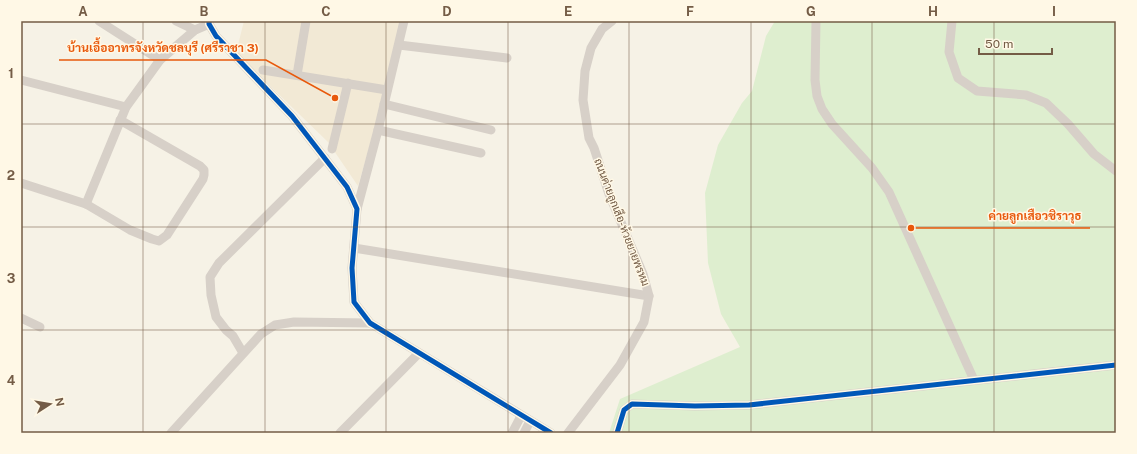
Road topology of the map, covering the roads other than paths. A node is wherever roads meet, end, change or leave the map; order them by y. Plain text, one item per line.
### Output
1 (99, 21) edge
2 (176, 21) edge
3 (306, 21) edge
4 (404, 21) edge
5 (612, 21) edge
6 (816, 21) edge
7 (952, 21) edge
8 (209, 23) edge
9 (195, 30) junction
10 (398, 44) junction
11 (507, 58) dead end
12 (160, 60) junction
13 (263, 70) dead end
14 (297, 75) junction
15 (21, 80) edge
16 (348, 83) junction
17 (387, 90) junction
18 (384, 104) junction
19 (126, 107) junction
20 (120, 120) junction
21 (378, 130) junction
22 (491, 130) dead end
23 (332, 149) dead end
24 (481, 153) dead end
25 (325, 158) junction
26 (1116, 171) edge
27 (21, 183) edge
28 (86, 204) junction
29 (357, 209) junction
30 (354, 248) junction
31 (649, 296) junction
32 (21, 318) edge
33 (370, 323) junction
34 (40, 327) dead end
35 (243, 353) junction
36 (419, 353) junction
37 (1116, 365) edge
38 (974, 380) junction
39 (521, 416) junction
40 (530, 421) junction
41 (171, 433) edge
42 (340, 433) edge
43 (512, 433) edge
44 (524, 433) edge
45 (551, 433) edge
46 (568, 433) edge
47 (617, 433) edge

1 - 12 street
2 - 9 street
3 - 14 street
4 - 10 street
5 - 31 street, ถนนค่ายลูกเสึอ-ห้วยยายพรหม
6 - 38 street
7 - 26 street
8 - 9 street
8 - 25 street
9 - 12 street
10 - 11 street
10 - 17 street
12 - 19 street
13 - 14 street
14 - 16 street
15 - 19 street
16 - 17 street
16 - 23 street
17 - 18 street
18 - 21 street
18 - 22 street
19 - 20 street
20 - 28 street
20 - 28 street
21 - 24 street
21 - 29 street
25 - 29 street
25 - 35 street
27 - 28 street
29 - 30 street
30 - 31 street
30 - 33 street
31 - 46 street, ถนนค่ายลูกเสึอ-ห้วยยายพรหม
32 - 34 street
33 - 35 street
33 - 36 street
35 - 41 street
36 - 39 street
36 - 42 street
37 - 38 street
38 - 47 street
39 - 40 street
39 - 43 street
40 - 44 street
40 - 45 street

